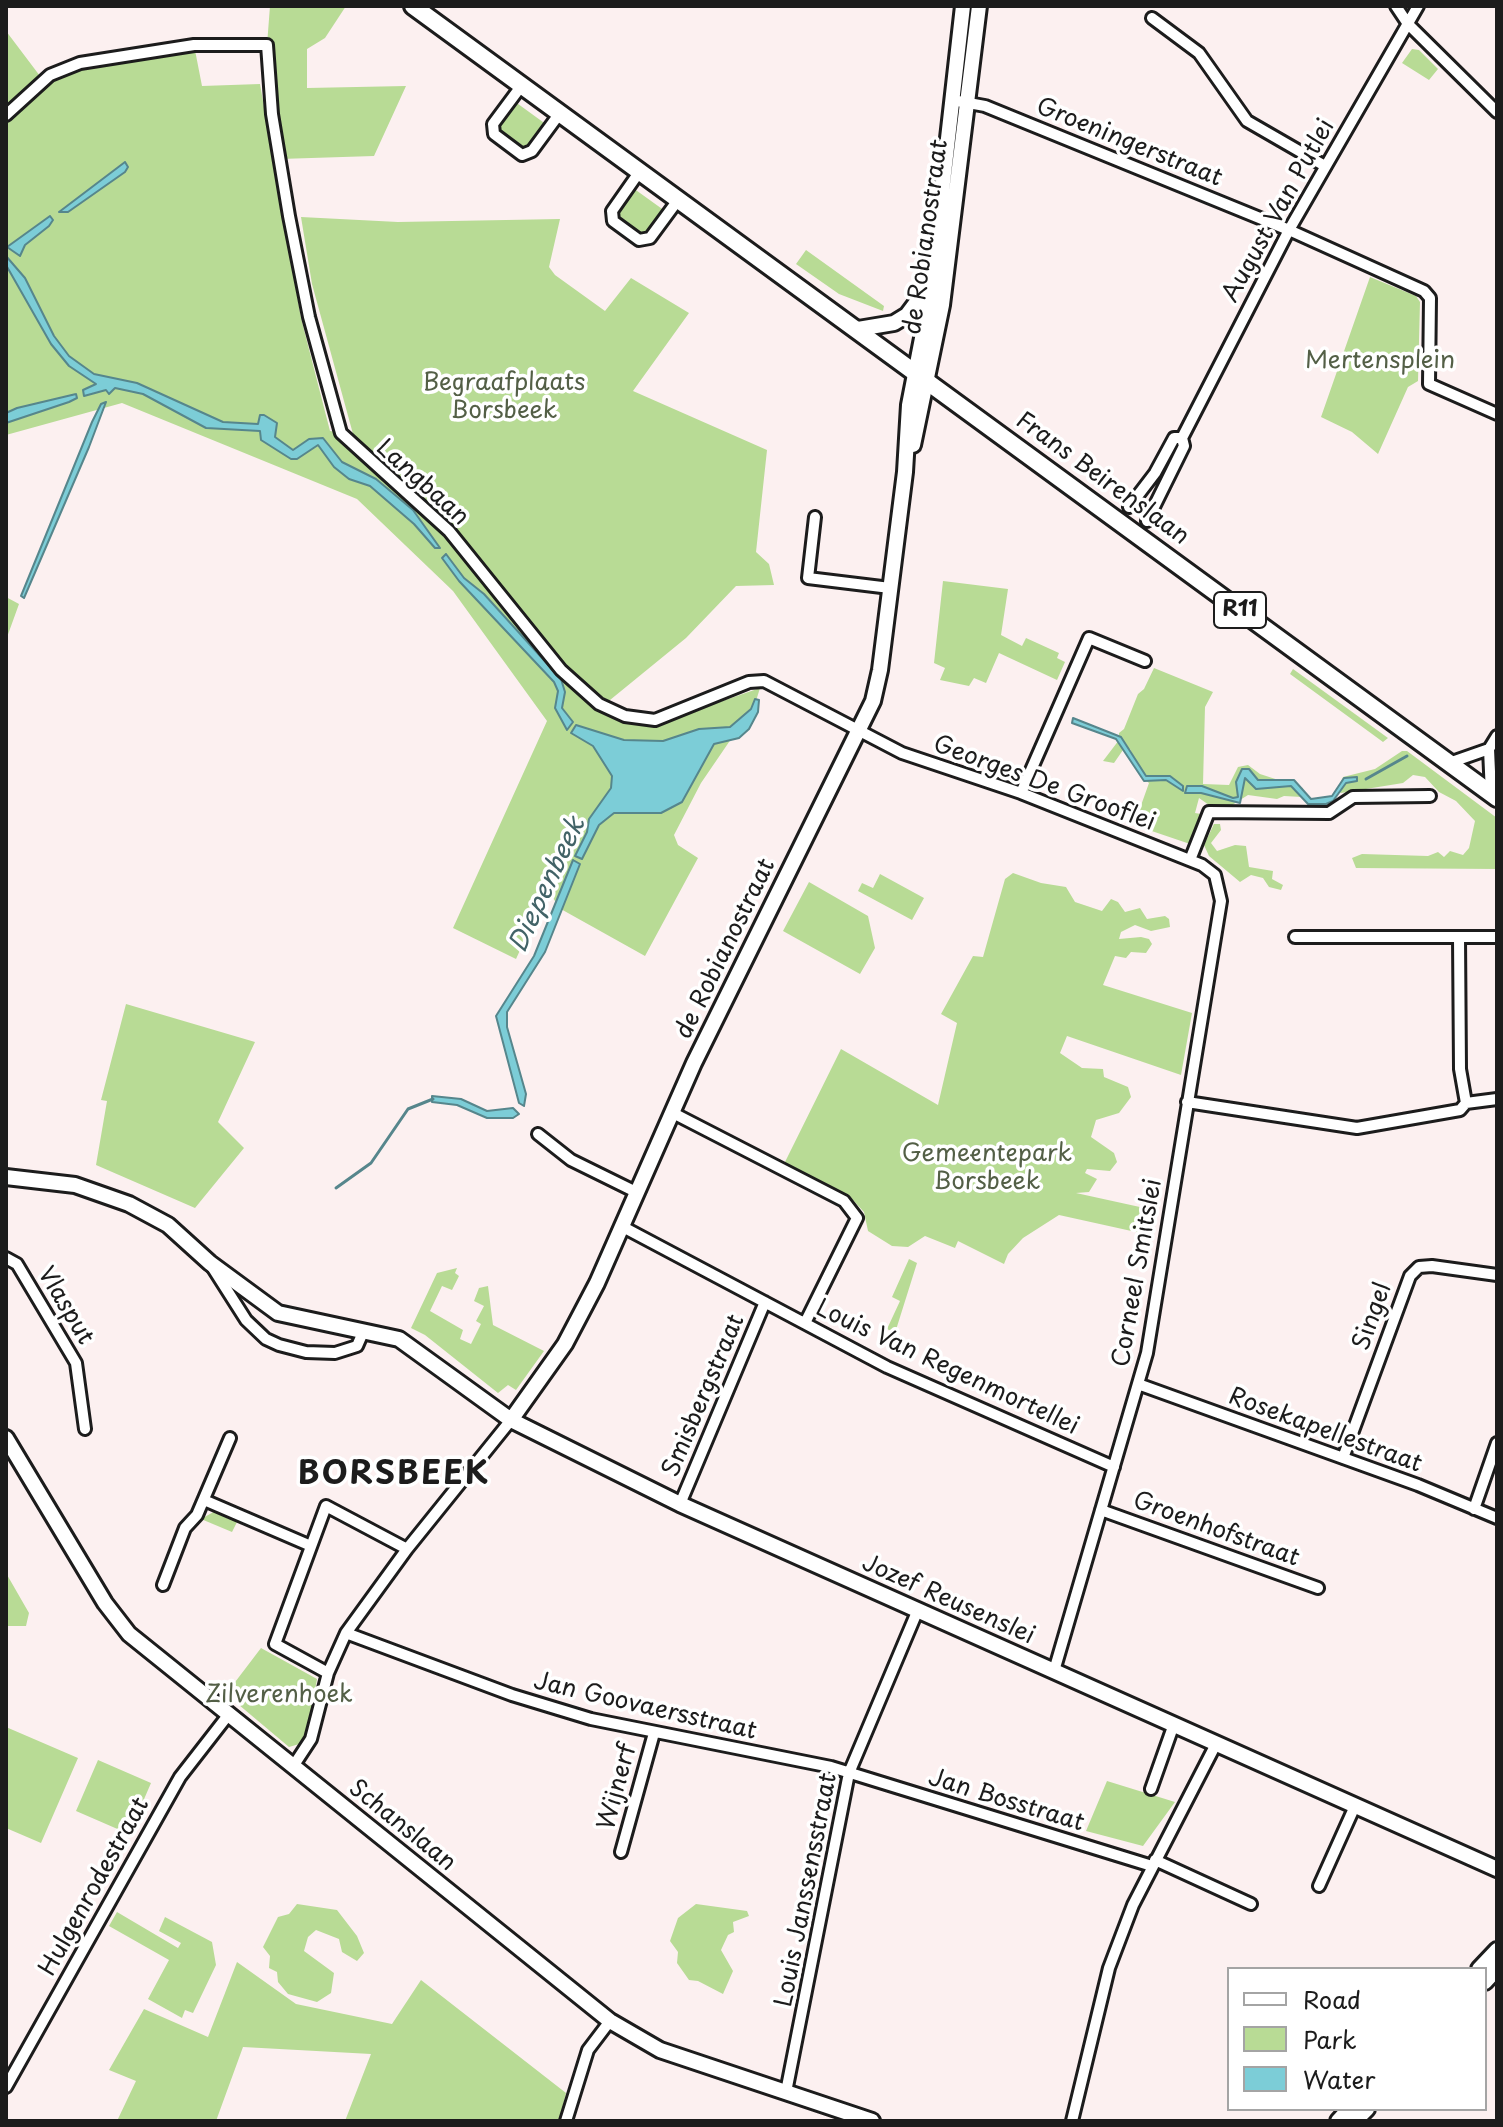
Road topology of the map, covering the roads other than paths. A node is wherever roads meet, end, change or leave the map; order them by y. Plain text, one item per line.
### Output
1 (413, 6) edge
2 (963, 6) edge
3 (979, 6) edge
4 (1396, 6) edge
5 (1418, 6) edge
6 (1152, 18) dead end
7 (1408, 24) junction
8 (522, 85) junction
9 (960, 101) junction
10 (1497, 112) edge
11 (560, 113) junction
12 (6, 115) edge
13 (1325, 166) junction
14 (640, 171) junction
15 (678, 200) junction
16 (1289, 230) junction
17 (931, 265) junction
18 (858, 329) junction
19 (922, 376) junction
20 (1497, 414) edge
21 (1182, 438) junction
22 (1129, 507) dead end
23 (815, 517) dead end
24 (1147, 521) dead end
25 (890, 588) junction
26 (1145, 661) dead end
27 (632, 718) joint
28 (858, 733) junction
29 (1497, 736) edge
30 (1489, 749) junction
31 (1449, 763) junction
32 (1021, 793) junction
33 (1430, 796) dead end
34 (1494, 796) edge
35 (1190, 860) junction
36 (1215, 875) joint
37 (1295, 937) dead end
38 (1459, 937) junction
39 (1497, 937) edge
40 (1497, 1099) edge
41 (1187, 1102) junction
42 (1466, 1103) junction
43 (673, 1113) junction
44 (538, 1134) dead end
45 (6, 1177) edge
46 (638, 1193) junction
47 (623, 1227) junction
48 (6, 1258) edge
49 (210, 1263) junction
50 (1497, 1275) edge
51 (765, 1302) junction
52 (805, 1323) junction
53 (364, 1330) junction
54 (1138, 1384) junction
55 (511, 1420) junction
56 (85, 1429) dead end
57 (6, 1438) edge
58 (230, 1438) dead end
59 (1497, 1443) edge
60 (1343, 1458) junction
61 (1114, 1467) junction
62 (204, 1500) junction
63 (680, 1504) junction
64 (1474, 1509) junction
65 (1101, 1510) junction
66 (1497, 1518) edge
67 (311, 1546) junction
68 (407, 1549) junction
69 (163, 1585) dead end
70 (1318, 1588) dead end
71 (917, 1612) junction
72 (346, 1633) junction
73 (1054, 1671) junction
74 (328, 1673) junction
75 (229, 1714) junction
76 (1174, 1724) junction
77 (654, 1733) junction
78 (1216, 1744) junction
79 (294, 1765) junction
80 (849, 1773) junction
81 (1151, 1789) dead end
82 (1355, 1806) junction
83 (621, 1852) dead end
84 (1154, 1863) junction
85 (1497, 1869) edge
86 (1319, 1886) dead end
87 (1251, 1904) dead end
88 (1497, 1950) edge
89 (1481, 1967) edge
90 (610, 2021) junction
91 (6, 2087) edge
92 (786, 2092) junction
93 (566, 2121) edge
94 (872, 2121) edge
95 (1072, 2121) edge

1 - 8 main road, Frans Beirenslaan / R11
2 - 9 street, de Robianostraat
3 - 9 street, de Robianostraat
4 - 7 street
5 - 7 street, August Van Putlei
6 - 13 street
7 - 10 street
7 - 13 street, August Van Putlei
8 - 11 main road, Frans Beirenslaan / R11
8 - 11 street
9 - 16 street, Groeningerstraat
9 - 17 street, de Robianostraat
9 - 19 street, de Robianostraat
11 - 14 main road, Frans Beirenslaan / R11
12 - 27 street, Langbaan
13 - 16 street, August Van Putlei
14 - 15 main road, Frans Beirenslaan / R11
14 - 15 street
15 - 18 main road, Frans Beirenslaan / R11
16 - 20 street, Groeningerstraat
16 - 21 street, August Van Putlei
17 - 18 street
17 - 19 street, de Robianostraat
18 - 19 main road, Frans Beirenslaan / R11
19 - 25 street, de Robianostraat
19 - 31 main road, Frans Beirenslaan / R11
21 - 22 street, August Van Putlei
21 - 24 street, August Van Putlei
23 - 25 street
25 - 28 street, de Robianostraat
26 - 32 street
27 - 28 street, Georges De Grooflei
28 - 32 street, Georges De Grooflei
28 - 43 street, de Robianostraat
29 - 30 street
30 - 31 street
30 - 34 street
31 - 34 main road, Frans Beirenslaan / R11
32 - 35 street, Georges De Grooflei
33 - 35 street
35 - 36 street, Georges De Grooflei
36 - 41 street, Corneel Smitslei
37 - 38 street
38 - 39 street
38 - 42 street
40 - 42 street
41 - 42 street
41 - 54 street, Corneel Smitslei
43 - 46 street, de Robianostraat
43 - 52 street
44 - 46 street
45 - 49 street
46 - 47 street, de Robianostraat
47 - 51 street, Louis Van Regenmortellei
47 - 55 street, de Robianostraat
48 - 56 street, Vlasput
49 - 53 street
49 - 53 street
50 - 60 street, Singel
51 - 52 street, Louis Van Regenmortellei
51 - 63 street, Smisbergstraat
52 - 61 street, Louis Van Regenmortellei
53 - 55 street, Jozef Reusenslei
54 - 60 street, Rosekapellestraat
54 - 61 street, Corneel Smitslei
55 - 63 street, Jozef Reusenslei
55 - 68 street
57 - 75 street, Schanslaan
58 - 62 street
59 - 64 street
60 - 64 street, Rosekapellestraat
61 - 65 street, Corneel Smitslei
62 - 67 street
62 - 69 street
63 - 71 street, Jozef Reusenslei
64 - 66 street, Rosekapellestraat
65 - 70 street, Groenhofstraat
65 - 73 street, Corneel Smitslei
67 - 68 street
67 - 74 street
68 - 72 street
71 - 73 street, Jozef Reusenslei
71 - 80 street, Louis Janssensstraat
72 - 74 street
72 - 77 street, Jan Goovaersstraat
73 - 76 street, Jozef Reusenslei
74 - 79 street
75 - 79 street, Schanslaan
75 - 91 street, Hulgenrodestraat
76 - 78 street, Jozef Reusenslei
76 - 81 street
77 - 80 street, Jan Goovaersstraat
77 - 83 street, Wijnerf
78 - 82 street, Jozef Reusenslei
78 - 84 street
79 - 90 street, Schanslaan
80 - 84 street, Jan Bosstraat
80 - 92 street, Louis Janssensstraat
82 - 85 street, Jozef Reusenslei
82 - 86 street
84 - 87 street, Jan Bosstraat
84 - 95 street
88 - 89 street
90 - 92 street, Schanslaan
90 - 93 street
92 - 94 street, Schanslaan

